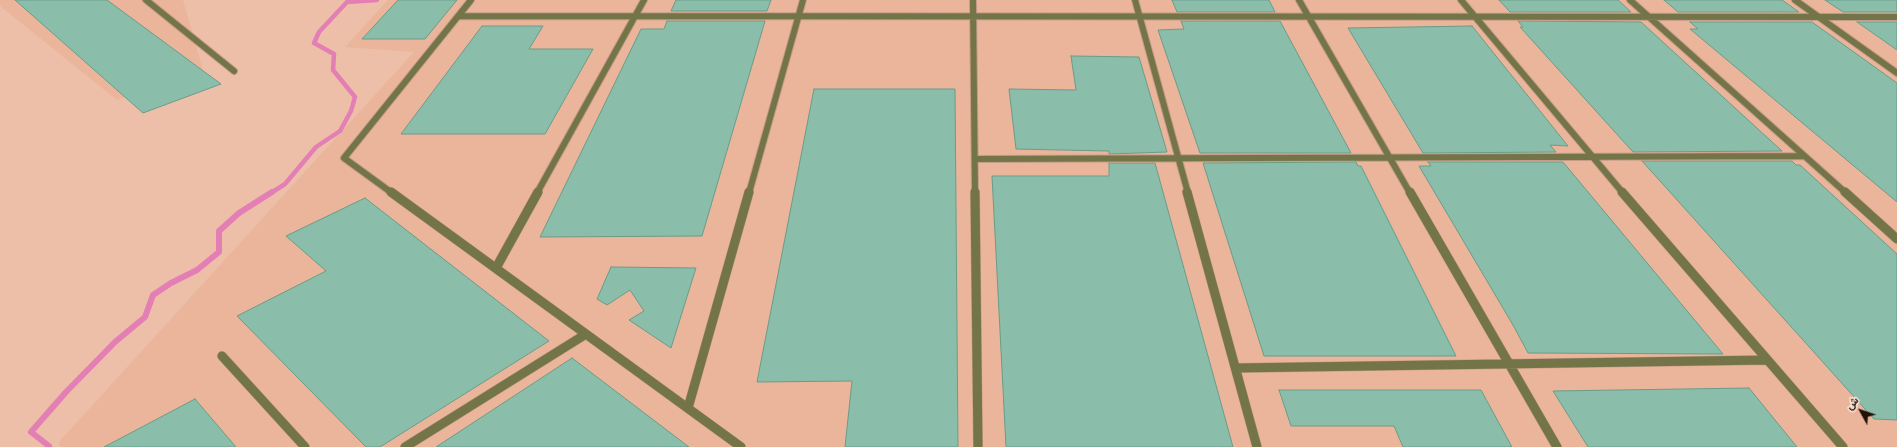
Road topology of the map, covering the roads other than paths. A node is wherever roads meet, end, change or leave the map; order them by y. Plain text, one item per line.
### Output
1 (146, 0) edge
2 (471, 0) edge
3 (644, 0) edge
4 (803, 0) edge
5 (973, 0) edge
6 (1135, 0) edge
7 (1299, 0) edge
8 (1461, 0) edge
9 (1630, 0) edge
10 (1795, 0) edge
11 (459, 16) junction
12 (635, 16) junction
13 (799, 16) junction
14 (973, 16) junction
15 (1140, 16) junction
16 (1309, 16) junction
17 (1475, 17) junction
18 (1648, 17) junction
19 (1818, 17) junction
20 (1897, 17) edge
21 (234, 71) dead end
22 (1897, 73) edge
23 (1804, 156) junction
24 (1390, 157) junction
25 (1592, 157) junction
26 (1178, 158) junction
27 (975, 159) junction
28 (1897, 239) edge
29 (496, 268) junction
30 (586, 334) junction
31 (222, 356) dead end
32 (1767, 360) junction
33 (1509, 364) junction
34 (1236, 368) junction
35 (688, 408) junction
36 (305, 447) edge
37 (405, 447) edge
38 (741, 447) edge
39 (978, 447) edge
40 (1257, 447) edge
41 (1557, 447) edge
42 (1842, 447) edge

1 - 21 lane
2 - 11 lane
3 - 12 lane
4 - 13 lane
5 - 14 lane
6 - 15 lane
7 - 16 lane
8 - 17 lane
9 - 18 lane
10 - 19 lane
11 - 12 lane
11 - 29 lane
12 - 13 lane
12 - 29 lane
13 - 14 lane
13 - 35 lane
14 - 15 lane
14 - 27 lane
15 - 16 lane
15 - 26 lane
16 - 17 lane
16 - 24 lane
17 - 18 lane
17 - 25 lane
18 - 19 lane
18 - 23 lane
19 - 20 lane
19 - 22 lane
23 - 25 lane
23 - 28 lane
24 - 25 lane
24 - 26 lane
24 - 33 lane
25 - 32 lane
26 - 27 lane
26 - 34 lane
27 - 39 lane
29 - 30 lane
30 - 35 lane
30 - 37 lane
31 - 36 lane
32 - 33 lane
32 - 42 lane
33 - 34 lane
33 - 41 lane
34 - 40 lane
35 - 38 lane

